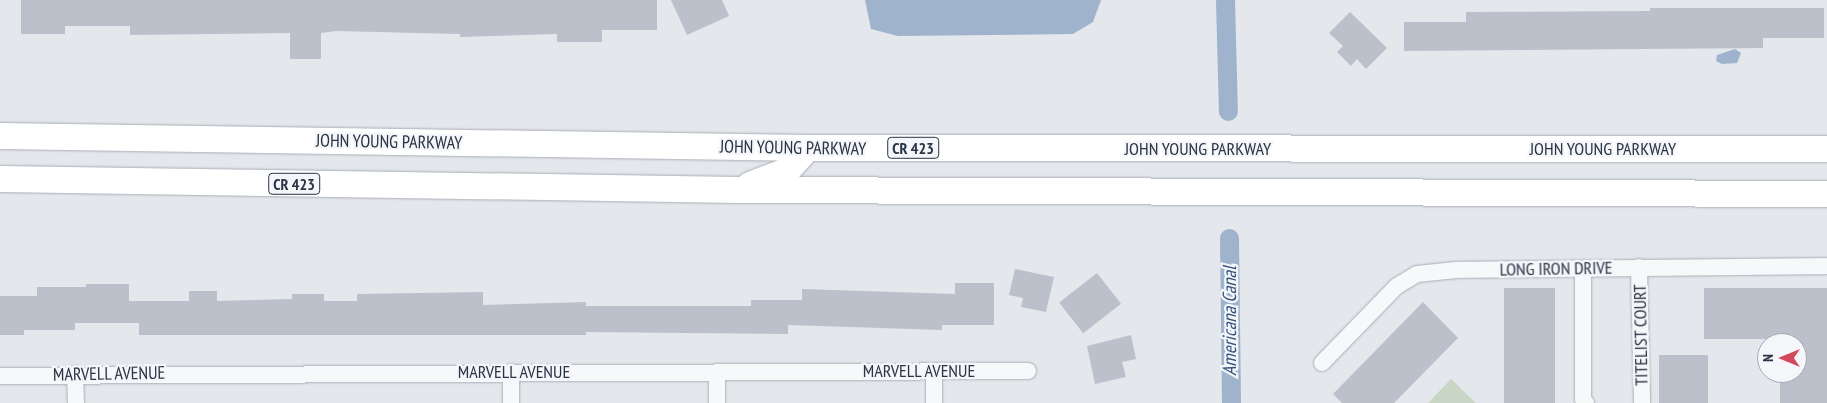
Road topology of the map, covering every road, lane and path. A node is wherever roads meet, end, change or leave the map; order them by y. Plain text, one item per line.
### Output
1 (0, 136) edge
2 (808, 148) junction
3 (1827, 149) edge
4 (0, 179) edge
5 (738, 190) junction
6 (1827, 194) edge
7 (1827, 266) edge
8 (1639, 267) junction
9 (1583, 269) junction
10 (1322, 363) dead end
11 (934, 371) junction
12 (511, 372) junction
13 (717, 372) junction
14 (1028, 372) dead end
15 (75, 374) junction
16 (0, 376) edge
17 (76, 403) edge
18 (511, 403) edge
19 (717, 403) edge
20 (934, 403) edge
21 (1586, 403) edge
22 (1642, 403) edge

1 - 2 highway, JOHN YOUNG PARKWAY / CR 423
2 - 3 highway, JOHN YOUNG PARKWAY / CR 423
2 - 5 highway
4 - 5 highway, CR 423
5 - 6 highway, CR 423
7 - 8 street, LONG IRON DRIVE
8 - 9 street, LONG IRON DRIVE
8 - 22 street, TITELIST COURT
9 - 10 street, LONG IRON DRIVE
9 - 21 street
11 - 13 street, MARVELL AVENUE
11 - 14 street, MARVELL AVENUE
11 - 20 street
12 - 13 street, MARVELL AVENUE
12 - 15 street, MARVELL AVENUE
12 - 18 street
13 - 19 street
15 - 16 street, MARVELL AVENUE
15 - 17 street

